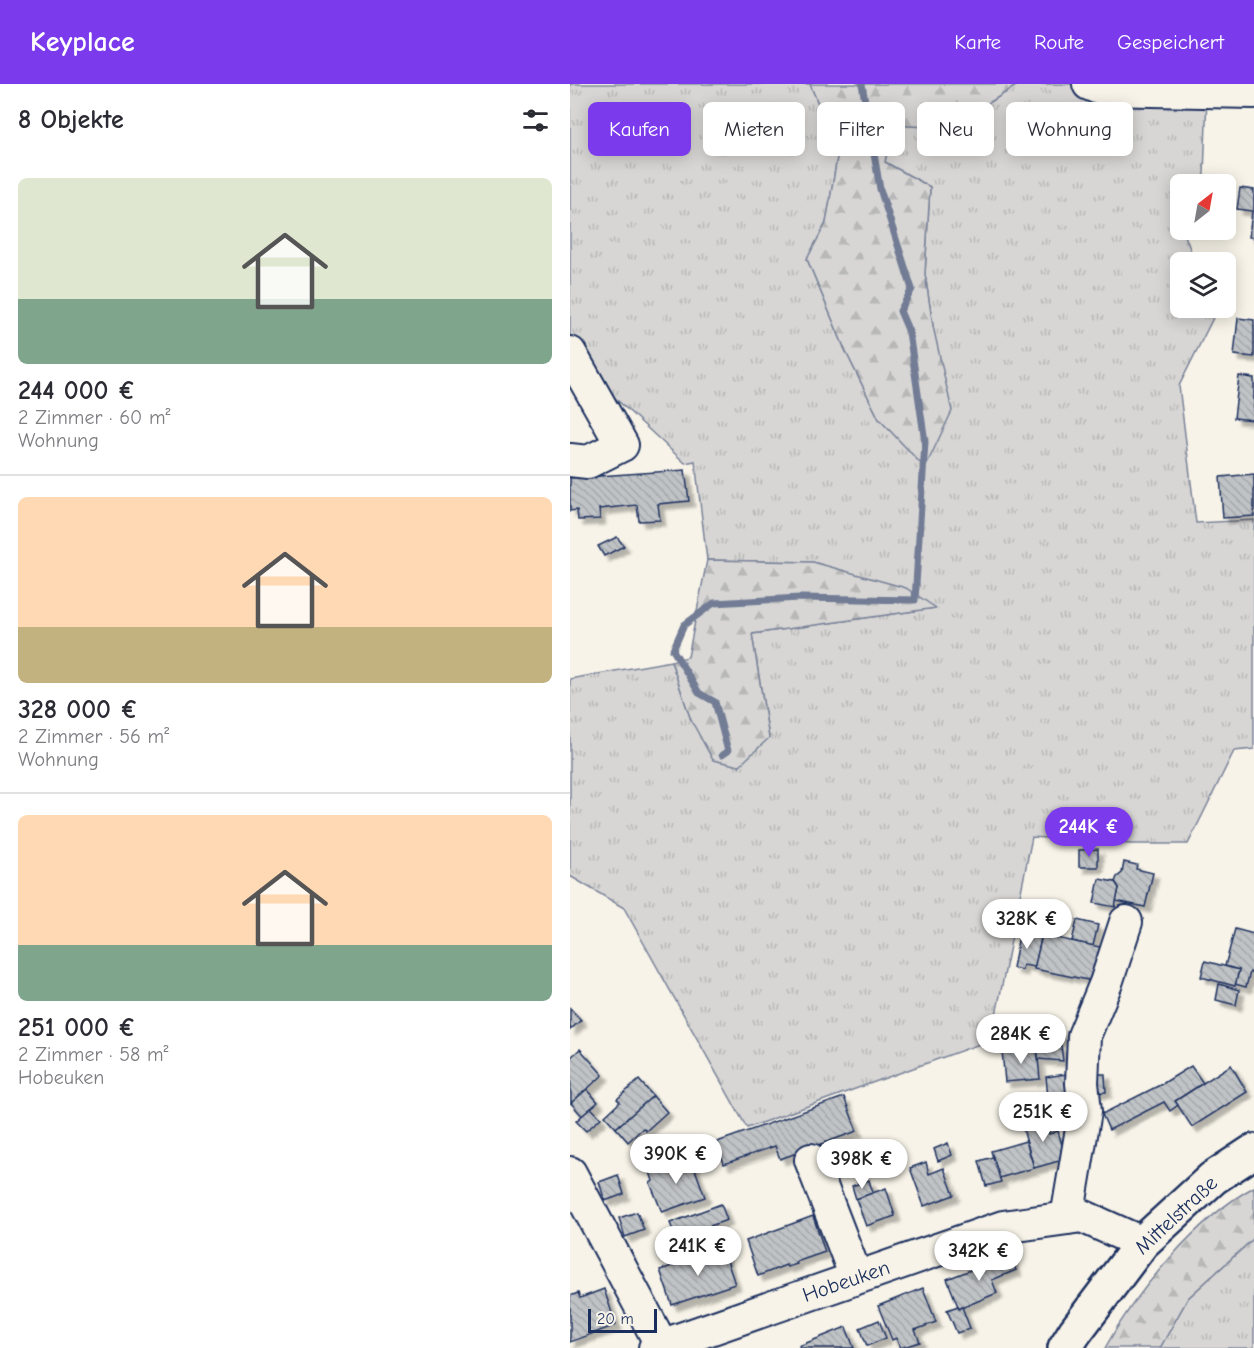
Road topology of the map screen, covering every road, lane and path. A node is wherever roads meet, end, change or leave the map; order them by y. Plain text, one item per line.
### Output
1 (1089, 84) edge
2 (1254, 92) edge
3 (572, 364) edge
4 (570, 460) edge
5 (1126, 922) dead end
6 (1254, 1150) edge
7 (811, 1160) dead end
8 (570, 1173) edge
9 (1067, 1218) junction
10 (1142, 1242) junction
11 (856, 1277) junction
12 (660, 1347) edge
13 (1065, 1348) edge

1 - 2 street
3 - 4 street
5 - 9 street
6 - 10 main road, Mittelstraße
7 - 11 street
8 - 12 street
9 - 10 street, Hobeuken
9 - 11 street, Hobeuken
10 - 13 main road, Mittelstraße
11 - 12 street, Hobeuken

